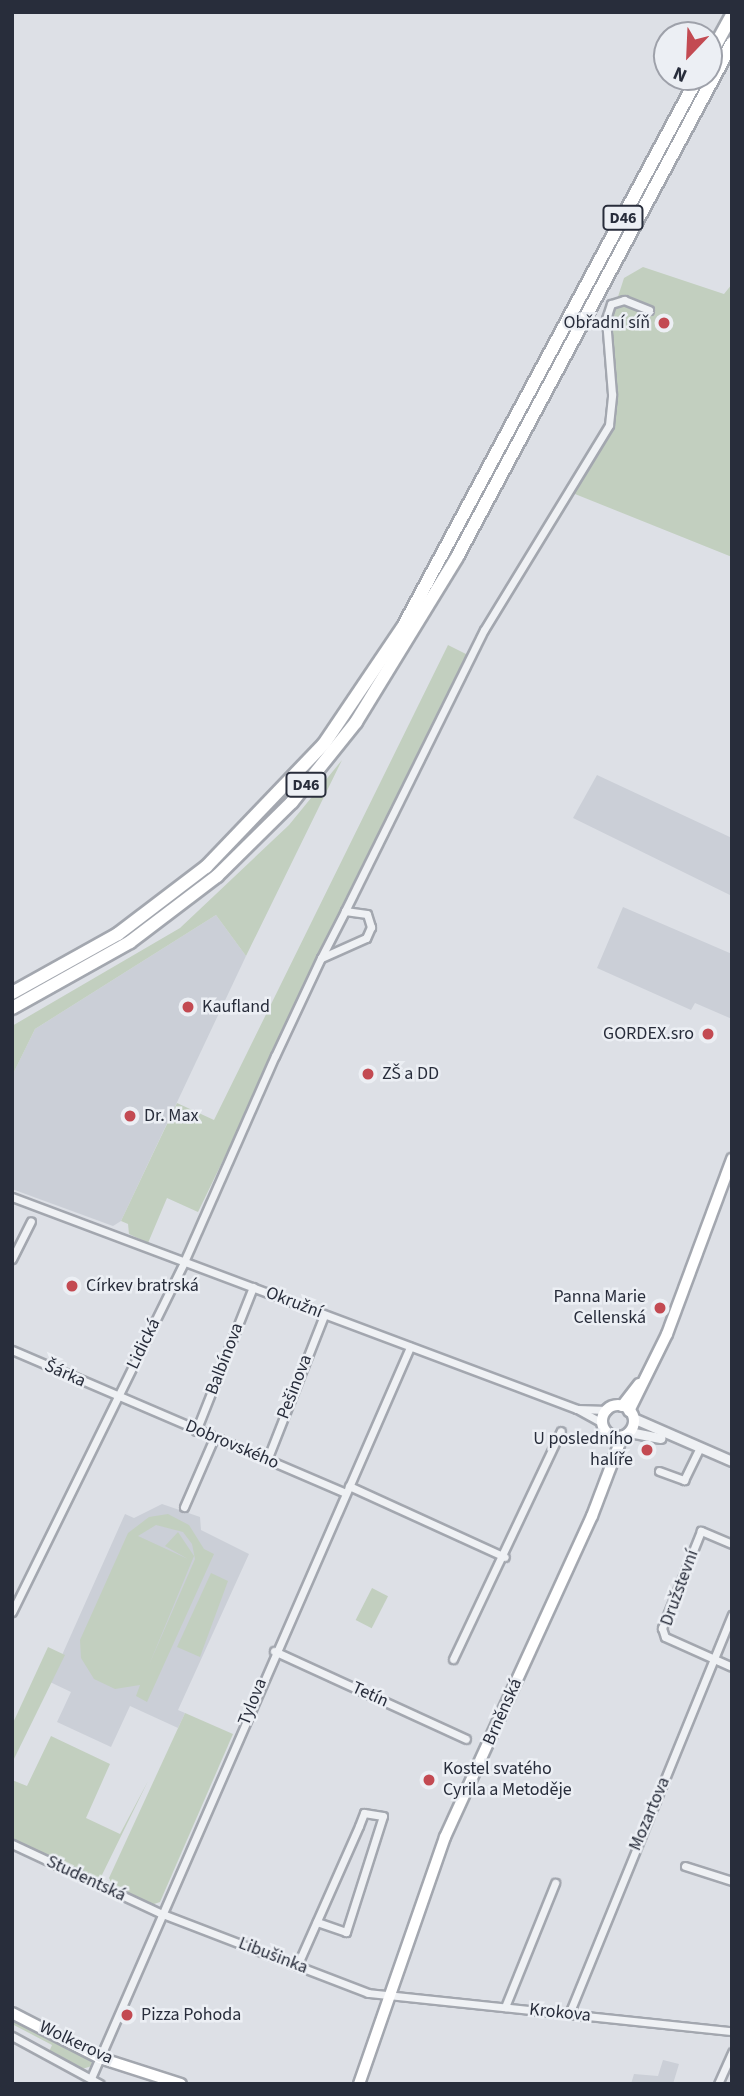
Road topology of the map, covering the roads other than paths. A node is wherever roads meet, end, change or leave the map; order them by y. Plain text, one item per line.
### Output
1 (732, 15) edge
2 (723, 31) edge
3 (732, 43) edge
4 (691, 91) edge
5 (649, 310) dead end
6 (345, 911) junction
7 (321, 958) junction
8 (12, 993) edge
9 (12, 1009) edge
10 (732, 1159) edge
11 (12, 1196) edge
12 (30, 1222) dead end
13 (12, 1259) edge
14 (184, 1262) junction
15 (253, 1287) junction
16 (324, 1315) junction
17 (410, 1347) junction
18 (12, 1350) edge
19 (118, 1398) junction
20 (577, 1409) junction
21 (607, 1410) junction
22 (628, 1412) junction
23 (602, 1423) junction
24 (196, 1430) junction
25 (561, 1431) dead end
26 (608, 1434) junction
27 (625, 1434) junction
28 (214, 1438) junction
29 (676, 1441) junction
30 (699, 1449) junction
31 (267, 1460) junction
32 (732, 1461) edge
33 (610, 1462) junction
34 (659, 1471) dead end
35 (347, 1490) junction
36 (184, 1507) dead end
37 (732, 1544) edge
38 (505, 1557) junction
39 (12, 1612) edge
40 (732, 1615) edge
41 (274, 1651) junction
42 (453, 1659) dead end
43 (715, 1659) junction
44 (732, 1667) edge
45 (466, 1739) dead end
46 (12, 1844) edge
47 (685, 1866) dead end
48 (732, 1881) edge
49 (555, 1883) dead end
50 (160, 1913) junction
51 (317, 1922) junction
52 (297, 1966) junction
53 (388, 1995) junction
54 (505, 2007) junction
55 (12, 2013) edge
56 (569, 2014) junction
57 (732, 2031) edge
58 (12, 2036) edge
59 (732, 2052) edge
60 (100, 2058) junction
61 (91, 2078) junction
62 (100, 2084) edge
63 (181, 2084) edge
64 (359, 2084) edge
65 (718, 2084) edge

1 - 2 highway
3 - 9 highway, D46
4 - 8 highway, D46
5 - 6 street, Lidická
6 - 7 street, Lidická
6 - 7 street
7 - 14 street, Lidická
10 - 22 main road
11 - 14 street, Okružní
12 - 13 street
14 - 15 street, Okružní
14 - 19 street, Lidická
15 - 16 street, Okružní
15 - 24 street, Balbínova
16 - 17 street, Okružní
16 - 31 street, Pešinova
17 - 20 street, Okružní
17 - 35 street, Tylova
18 - 19 street, Šárka
19 - 24 street, Dobrovského
19 - 39 street, Lidická
20 - 21 street, Okružní
20 - 23 street, Okružní
21 - 22 main road
21 - 23 main road
22 - 27 main road, Brněnská
22 - 29 street
23 - 26 main road
24 - 28 street, Dobrovského
25 - 38 street
26 - 27 main road
26 - 33 main road, Brněnská
27 - 29 street
27 - 33 main road, Brněnská
28 - 31 street, Dobrovského
28 - 36 street
29 - 30 street
30 - 32 street
30 - 34 street
31 - 35 street, Dobrovského
33 - 53 main road, Brněnská
35 - 38 street, Dobrovského
35 - 41 street, Tylova
37 - 43 street, Družstevní
38 - 42 street
40 - 43 street, Mozartova
41 - 45 street, Tetín
41 - 50 street, Tylova
43 - 44 street
43 - 56 street, Mozartova
46 - 50 street, Studentská
47 - 48 street
49 - 54 street
50 - 52 street, Libušinka
50 - 60 street, Tylova
51 - 51 street
51 - 52 street
52 - 53 street, Libušinka
53 - 54 street, Krokova
53 - 64 main road, Brněnská
54 - 56 street, Krokova
55 - 60 main road, Wolkerova
56 - 57 street, Krokova
58 - 61 street, Wolkerova
59 - 65 street
60 - 61 street, Tylova
60 - 63 main road, Wolkerova
61 - 62 street, Wolkerova

